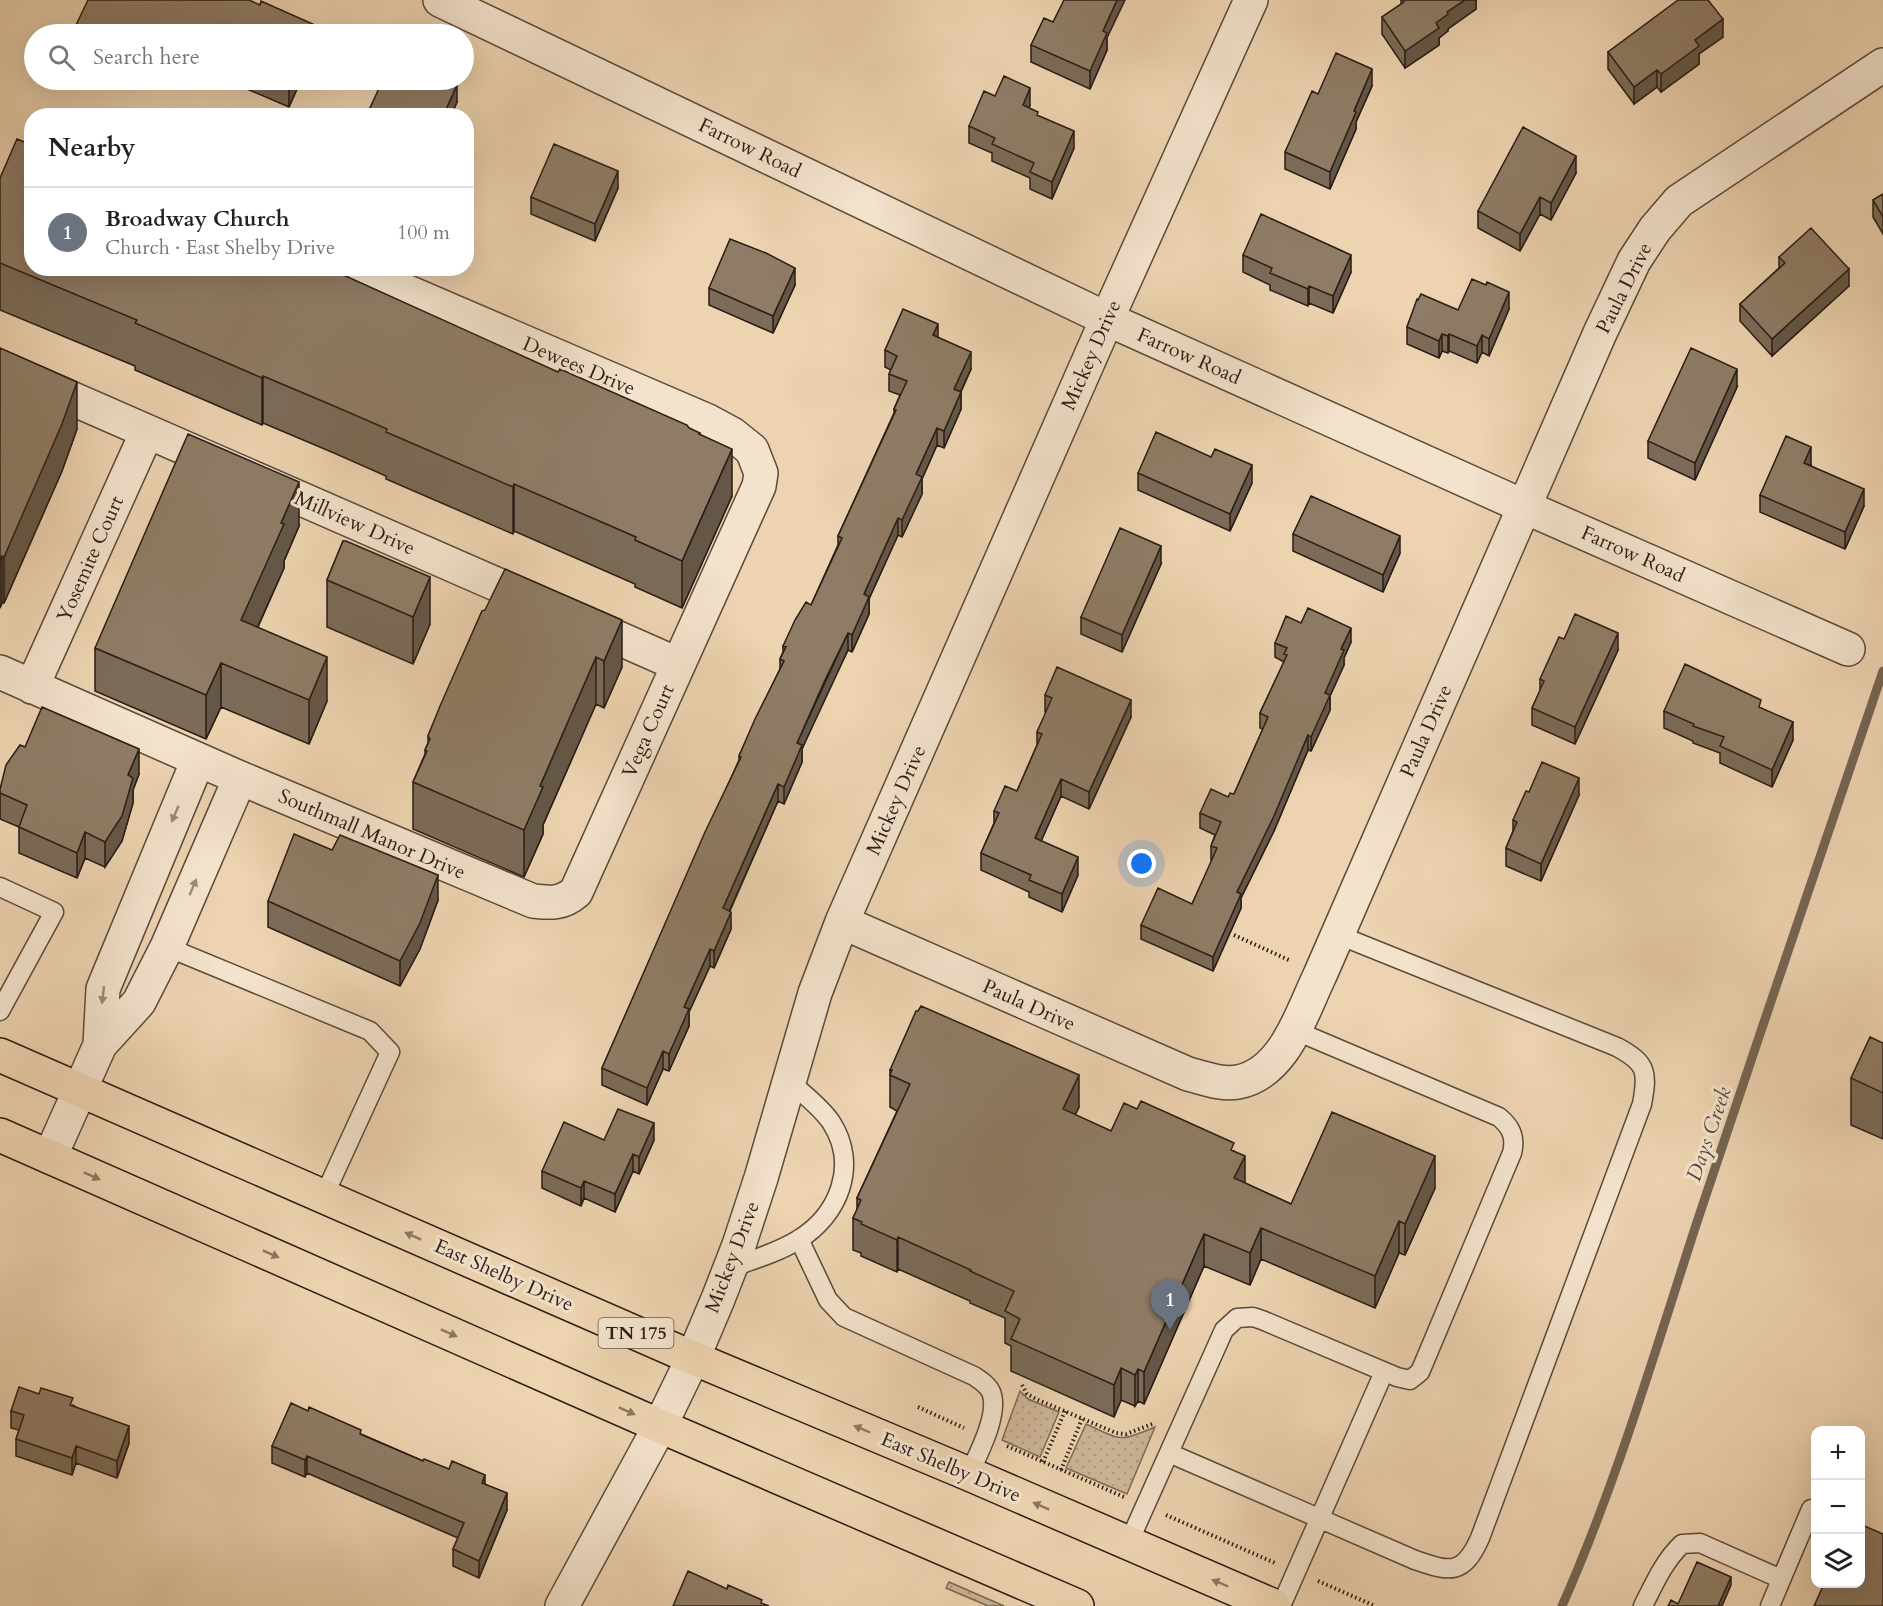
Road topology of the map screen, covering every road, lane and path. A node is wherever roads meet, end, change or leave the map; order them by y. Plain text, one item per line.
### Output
1 (440, 0) edge
2 (1251, 0) edge
3 (1883, 65) edge
4 (371, 276) edge
5 (1107, 319) junction
6 (0, 367) edge
7 (147, 432) junction
8 (753, 502) joint
9 (1525, 507) junction
10 (1848, 649) dead end
11 (677, 664) junction
12 (0, 672) edge
13 (32, 687) junction
14 (198, 760) junction
15 (240, 778) junction
16 (0, 887) edge
17 (505, 890) joint
18 (136, 905) junction
19 (842, 922) junction
20 (1336, 934) junction
21 (172, 935) junction
22 (1234, 935) dead end
23 (1320, 975) junction
24 (0, 1011) edge
25 (1294, 1030) junction
26 (100, 1045) junction
27 (0, 1055) edge
28 (789, 1081) junction
29 (80, 1089) junction
30 (0, 1135) edge
31 (50, 1157) junction
32 (324, 1197) junction
33 (799, 1239) junction
34 (730, 1268) junction
35 (693, 1358) junction
36 (1384, 1372) junction
37 (1022, 1385) dead end
38 (1065, 1411) junction
39 (1082, 1419) junction
40 (1164, 1419) dead end
41 (660, 1426) junction
42 (1169, 1453) junction
43 (1043, 1462) dead end
44 (1061, 1470) dead end
45 (969, 1474) junction
46 (1811, 1509) dead end
47 (1319, 1518) junction
48 (1128, 1544) junction
49 (1781, 1579) junction
50 (562, 1606) edge
51 (1077, 1606) edge
52 (1274, 1606) edge
53 (1281, 1606) edge
54 (1643, 1606) edge
55 (1770, 1606) edge

1 - 5 street, Farrow Road
2 - 5 street, Mickey Drive
3 - 9 street, Paula Drive
4 - 8 street, Dewees Drive
5 - 9 street, Farrow Road
5 - 19 street, Mickey Drive
6 - 7 street, Millview Drive
7 - 11 street, Millview Drive
7 - 13 street, Yosemite Court
8 - 11 street, Vega Court
9 - 10 street, Farrow Road
9 - 20 street, Paula Drive
11 - 17 street, Vega Court
12 - 13 street, Southmall Manor Drive
13 - 14 street, Southmall Manor Drive
14 - 15 street, Southmall Manor Drive
14 -> 18 street
15 - 17 street, Southmall Manor Drive
21 -> 15 street
16 - 24 lane
18 - 21 street
18 -> 26 street
19 - 25 street, Paula Drive
19 - 28 street, Mickey Drive
20 - 23 street, Paula Drive
20 - 47 lane
21 - 26 street
21 - 32 lane
22 - 23 path
23 - 25 street, Paula Drive
25 - 36 lane
26 - 29 street
27 - 29 main road, East Shelby Drive / TN 175
28 - 33 lane
28 - 34 street, Mickey Drive
29 - 31 street
29 - 32 main road, East Shelby Drive / TN 175
30 - 31 main road
31 -> 41 main road
35 -> 32 main road, East Shelby Drive / TN 175
33 - 34 lane
33 - 45 lane
34 - 35 street, Mickey Drive
35 - 41 street, Mickey Drive
45 -> 35 main road, East Shelby Drive / TN 175
36 - 42 lane
36 - 47 lane
37 - 38 path
38 - 39 path
38 - 43 path
39 - 40 path
39 - 44 path
41 - 50 street, Mickey Drive
41 - 51 main road
42 - 47 lane
42 - 48 lane
48 -> 45 main road, East Shelby Drive / TN 175
46 - 49 lane
47 - 53 lane
52 -> 48 main road, East Shelby Drive / TN 175
49 - 54 lane
49 - 55 lane

